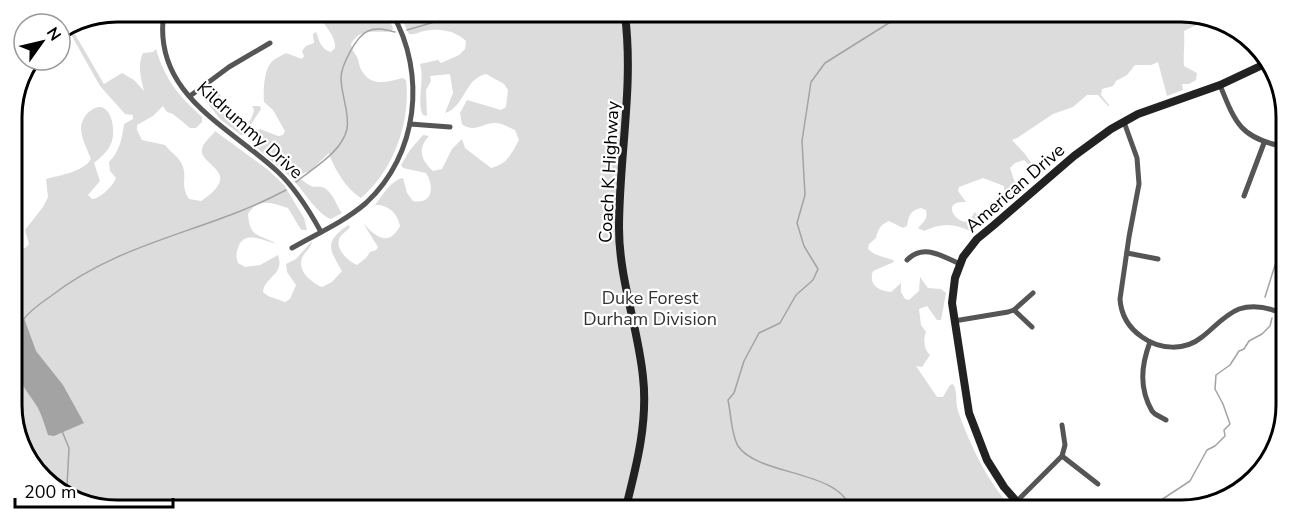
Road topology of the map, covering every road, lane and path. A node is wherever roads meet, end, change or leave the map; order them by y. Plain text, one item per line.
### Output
1 (163, 22) edge
2 (397, 22) edge
3 (625, 22) edge
4 (270, 43) dead end
5 (1261, 66) edge
6 (1220, 85) junction
7 (190, 96) junction
8 (1124, 122) junction
9 (410, 124) junction
10 (450, 127) dead end
11 (1264, 143) junction
12 (1276, 145) edge
13 (1244, 196) dead end
14 (321, 231) junction
15 (292, 248) dead end
16 (1126, 253) junction
17 (1158, 259) dead end
18 (907, 260) dead end
19 (960, 264) junction
20 (1033, 293) dead end
21 (1014, 310) junction
22 (1276, 312) edge
23 (954, 321) junction
24 (1032, 327) dead end
25 (1150, 342) junction
26 (1166, 420) dead end
27 (1062, 425) dead end
28 (1062, 456) junction
29 (1098, 484) dead end
30 (1014, 499) edge
31 (1019, 499) edge
32 (628, 500) edge

1 - 7 street, Kildrummy Drive
2 - 9 street
3 - 32 street, Coach K Highway
4 - 7 street
5 - 6 street, American Drive
6 - 8 street, American Drive
6 - 11 street
7 - 14 street, Kildrummy Drive
8 - 16 street
8 - 19 street, American Drive
9 - 10 street
9 - 14 street
11 - 12 street
11 - 13 street
14 - 15 street
16 - 17 street
16 - 25 street
18 - 19 street
19 - 23 street, American Drive
20 - 21 street
21 - 23 street
21 - 24 street
22 - 25 street
23 - 30 street, American Drive
25 - 26 street
27 - 28 street
28 - 29 street
28 - 31 street

